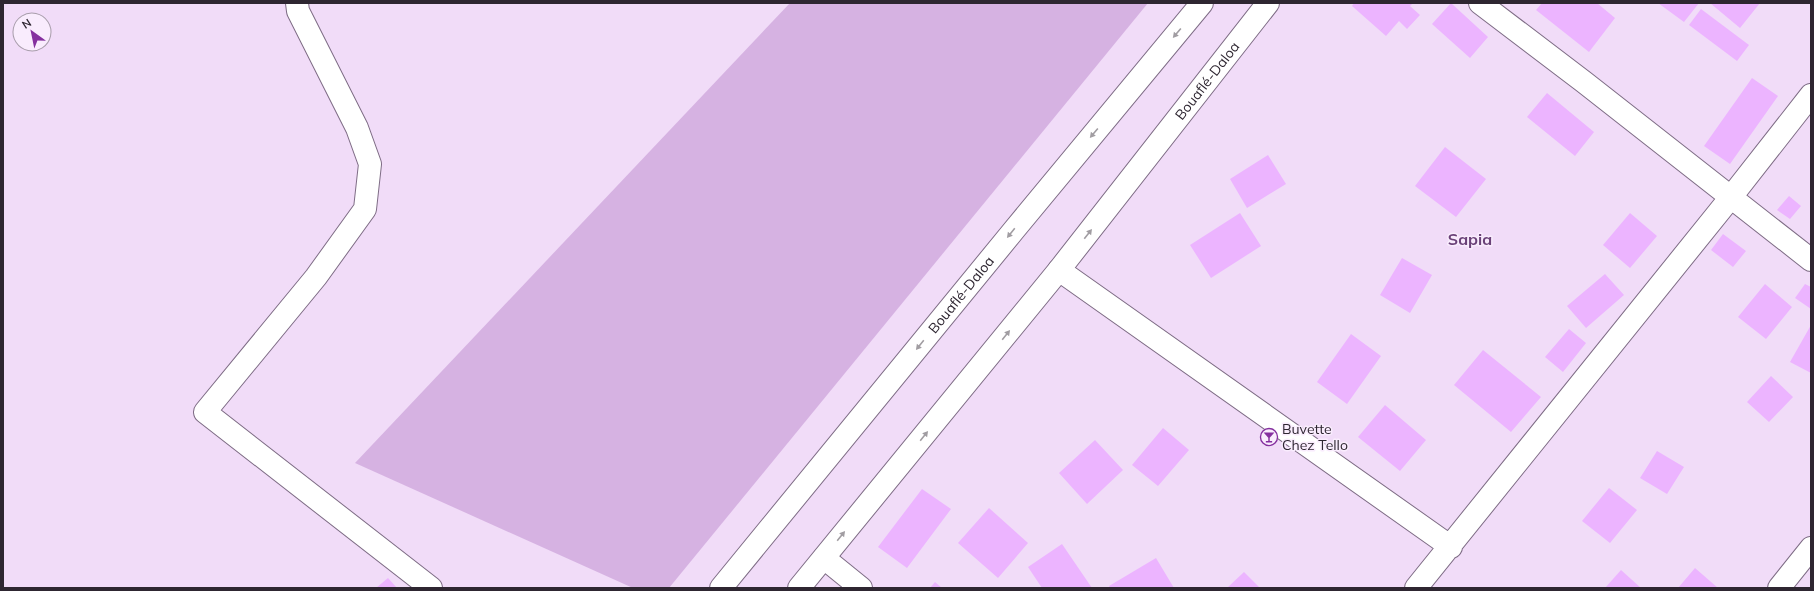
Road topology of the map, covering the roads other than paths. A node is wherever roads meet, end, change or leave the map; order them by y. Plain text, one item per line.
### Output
1 (297, 3) edge
2 (1202, 3) edge
3 (1268, 3) edge
4 (1480, 3) edge
5 (1811, 95) edge
6 (1731, 197) junction
7 (1811, 260) edge
8 (1059, 270) junction
9 (1451, 547) junction
10 (1811, 548) edge
11 (824, 558) junction
12 (430, 588) edge
13 (721, 588) edge
14 (799, 588) edge
15 (861, 588) edge
16 (1416, 588) edge
17 (1779, 588) edge

1 - 12 main road
2 -> 13 main road, Bouaflé-Daloa
8 -> 3 main road, Bouaflé-Daloa
4 - 6 main road
5 - 6 main road
6 - 7 main road
6 - 9 main road
8 - 9 main road
11 -> 8 main road, Bouaflé-Daloa
9 - 16 main road
10 - 17 main road
11 - 14 main road, Bouaflé-Daloa
11 - 15 main road

